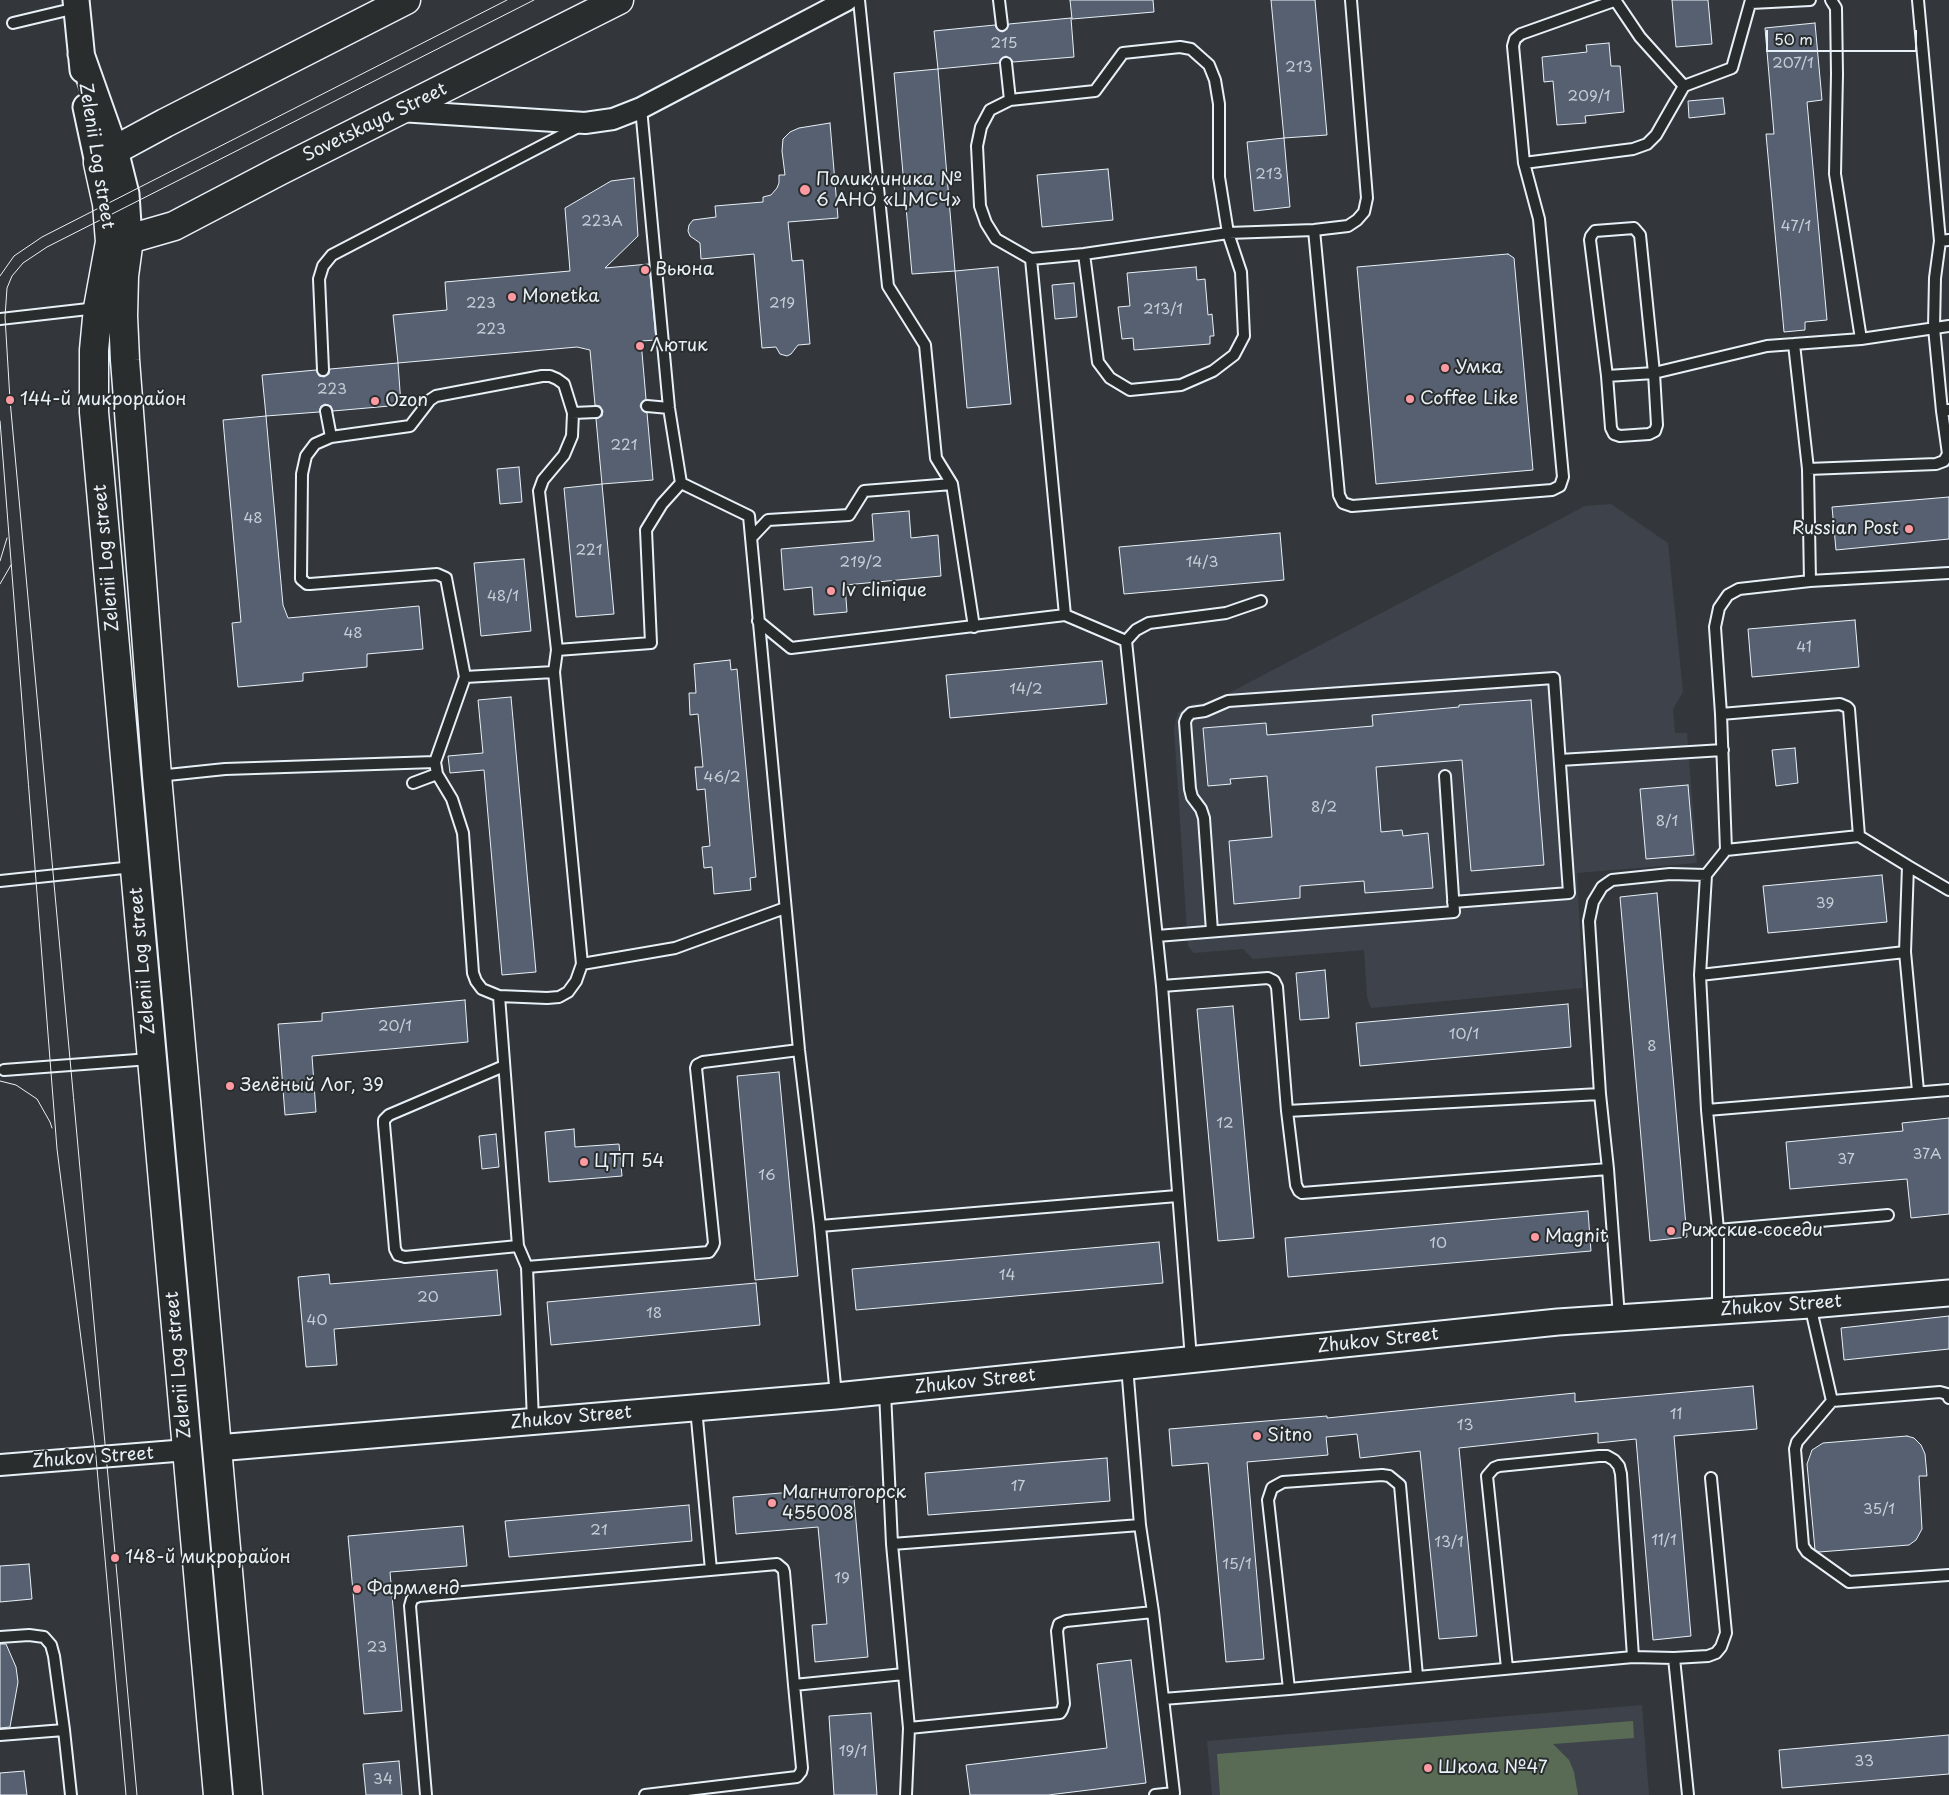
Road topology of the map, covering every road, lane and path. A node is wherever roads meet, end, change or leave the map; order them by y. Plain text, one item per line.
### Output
1 (619, 0) edge
2 (846, 0) edge
3 (858, 0) edge
4 (999, 0) edge
5 (1351, 0) edge
6 (1614, 0) edge
7 (1810, 0) edge
8 (1831, 0) edge
9 (1918, 0) edge
10 (401, 2) edge
11 (1751, 2) edge
12 (77, 4) edge
13 (13, 23) dead end
14 (1002, 25) dead end
15 (1006, 63) dead end
16 (1684, 86) junction
17 (1010, 100) junction
18 (641, 108) junction
19 (400, 111) junction
20 (585, 124) junction
21 (106, 157) junction
22 (1524, 163) junction
23 (1314, 230) junction
24 (1228, 233) junction
25 (1944, 240) edge
26 (119, 241) junction
27 (1084, 254) junction
28 (1031, 259) junction
29 (98, 308) junction
30 (0, 319) edge
31 (1949, 326) edge
32 (1934, 328) junction
33 (1861, 339) junction
34 (1794, 344) junction
35 (323, 370) dead end
36 (1654, 373) junction
37 (1607, 376) junction
38 (646, 406) dead end
39 (669, 408) junction
40 (1946, 410) edge
41 (326, 411) dead end
42 (596, 412) dead end
43 (573, 413) junction
44 (331, 437) junction
45 (1808, 469) junction
46 (681, 483) junction
47 (952, 484) junction
48 (751, 538) junction
49 (1949, 573) edge
50 (1810, 581) junction
51 (1261, 601) dead end
52 (1065, 614) junction
53 (758, 621) junction
54 (974, 626) junction
55 (1126, 641) junction
56 (558, 650) junction
57 (554, 672) junction
58 (465, 677) junction
59 (1721, 714) junction
60 (1722, 750) junction
61 (1560, 760) junction
62 (435, 762) junction
63 (437, 774) junction
64 (157, 776) junction
65 (1445, 776) dead end
66 (413, 783) dead end
67 (1859, 836) junction
68 (1726, 850) junction
69 (1908, 866) junction
70 (134, 867) junction
71 (1706, 875) junction
72 (0, 881) edge
73 (1949, 890) edge
74 (1453, 902) junction
75 (785, 908) junction
76 (1212, 931) junction
77 (1157, 936) junction
78 (1904, 952) junction
79 (582, 964) junction
80 (1700, 975) junction
81 (1162, 986) junction
82 (499, 996) junction
83 (799, 1050) junction
84 (152, 1058) junction
85 (504, 1066) junction
86 (4, 1070) dead end
87 (1949, 1090) edge
88 (1918, 1091) junction
89 (1600, 1094) junction
90 (1707, 1110) junction
91 (1287, 1111) junction
92 (1608, 1169) junction
93 (1177, 1196) junction
94 (1888, 1215) dead end
95 (820, 1226) junction
96 (1718, 1230) junction
97 (518, 1246) junction
98 (527, 1267) junction
99 (1949, 1293) edge
100 (1810, 1305) junction
101 (1718, 1310) junction
102 (1618, 1317) junction
103 (1191, 1360) junction
104 (1127, 1366) junction
105 (885, 1391) junction
106 (836, 1396) junction
107 (1949, 1398) edge
108 (1832, 1400) junction
109 (696, 1408) junction
110 (533, 1422) junction
111 (217, 1448) junction
112 (187, 1450) junction
113 (0, 1465) edge
114 (1711, 1478) dead end
115 (1140, 1525) junction
116 (892, 1544) junction
117 (711, 1570) junction
118 (1949, 1575) edge
119 (1153, 1612) junction
120 (0, 1637) edge
121 (1633, 1657) junction
122 (1674, 1658) junction
123 (1506, 1668) junction
124 (904, 1674) junction
125 (1417, 1676) junction
126 (794, 1685) junction
127 (1289, 1688) junction
128 (1163, 1699) junction
129 (909, 1728) junction
130 (64, 1730) junction
131 (0, 1735) edge
132 (1174, 1794) edge
133 (71, 1795) edge
134 (218, 1795) edge
135 (248, 1795) edge
136 (426, 1795) edge
137 (645, 1795) edge
138 (906, 1795) edge
139 (1155, 1795) edge
140 (1688, 1795) edge

1 - 19 main road, Sovetskaya Street
2 - 18 street
3 - 47 lane
4 - 14 lane
5 - 23 lane
6 - 16 lane
6 - 22 lane
7 - 11 lane
8 - 33 lane
9 - 25 lane
10 - 21 main road
11 - 16 lane
12 - 13 lane
12 - 21 street, Zelenii Log street
15 - 17 lane
16 - 22 lane
17 - 24 lane
17 - 28 lane
18 - 20 street
18 - 39 lane
19 - 20 street
19 - 26 main road, Sovetskaya Street
20 - 35 lane
21 - 26 main road, Zelenii Log street
22 - 23 lane
23 - 24 lane
24 - 27 lane
24 - 27 lane
25 - 32 lane
26 - 29 main road, Zelenii Log street
26 - 64 main road, Zelenii Log street
27 - 28 lane
28 - 52 lane
29 - 30 lane
29 - 70 main road, Zelenii Log street
31 - 32 lane
32 - 33 lane
32 - 40 lane
33 - 34 lane
34 - 36 lane
34 - 45 lane
36 - 37 lane
36 - 37 lane
36 - 37 lane
38 - 39 lane
39 - 46 lane
40 - 45 lane
41 - 44 lane
42 - 43 lane
43 - 44 lane
43 - 56 lane
44 - 58 lane
45 - 50 lane
46 - 48 lane
46 - 56 lane
47 - 48 lane
47 - 54 lane
48 - 53 lane
49 - 50 lane
50 - 59 lane
51 - 55 lane
52 - 54 lane
52 - 55 lane
53 - 54 lane
53 - 75 lane
55 - 77 lane
56 - 57 lane
57 - 58 lane
57 - 79 lane
58 - 62 lane
59 - 60 lane
59 - 67 lane
60 - 61 lane
60 - 68 lane
61 - 74 lane
61 - 76 lane
62 - 63 lane
62 - 64 lane
63 - 66 lane
63 - 82 lane
64 - 111 main road, Zelenii Log street
65 - 74 lane
67 - 68 lane
67 - 69 lane
68 - 71 lane
69 - 73 lane
69 - 78 lane
70 - 72 lane
70 - 84 main road, Zelenii Log street
71 - 80 lane
71 - 89 lane
74 - 76 lane
75 - 79 lane
75 - 83 lane
76 - 77 lane
77 - 81 lane
78 - 80 lane
78 - 88 lane
79 - 82 lane
80 - 90 lane
81 - 91 lane
81 - 93 lane
82 - 85 lane
83 - 95 lane
83 - 98 lane
84 - 86 lane
84 - 112 main road, Zelenii Log street
85 - 97 lane
85 - 97 lane
87 - 88 lane
88 - 90 lane
89 - 91 lane
89 - 92 lane
90 - 96 lane
91 - 92 lane
92 - 102 lane
93 - 95 lane
93 - 103 lane
94 - 96 lane
95 - 106 lane
96 - 101 lane
97 - 98 lane
98 - 110 lane
99 - 100 street, Zhukov Street
100 - 101 street, Zhukov Street
100 - 108 lane
101 - 102 street, Zhukov Street
102 - 103 street, Zhukov Street
103 - 104 street, Zhukov Street
104 - 105 street, Zhukov Street
104 - 115 lane
105 - 106 street, Zhukov Street
105 - 116 lane
106 - 109 street, Zhukov Street
107 - 108 lane
108 - 118 lane
109 - 110 street, Zhukov Street
109 - 117 lane
110 - 111 street, Zhukov Street
111 - 112 main road, Zhukov Street
111 - 135 main road, Zelenii Log street
112 - 113 street, Zhukov Street
112 - 134 main road, Zelenii Log street
114 - 122 lane
115 - 116 lane
115 - 119 lane
116 - 124 lane
117 - 126 lane
117 - 136 lane
119 - 128 lane
119 - 129 lane
120 - 130 lane
121 - 122 lane
121 - 123 lane
121 - 123 lane
122 - 140 lane
123 - 125 lane
124 - 126 lane
124 - 129 lane
125 - 127 lane
125 - 127 lane
126 - 137 lane
127 - 128 lane
128 - 132 lane
129 - 138 lane
130 - 131 lane
130 - 133 lane
132 - 139 lane

